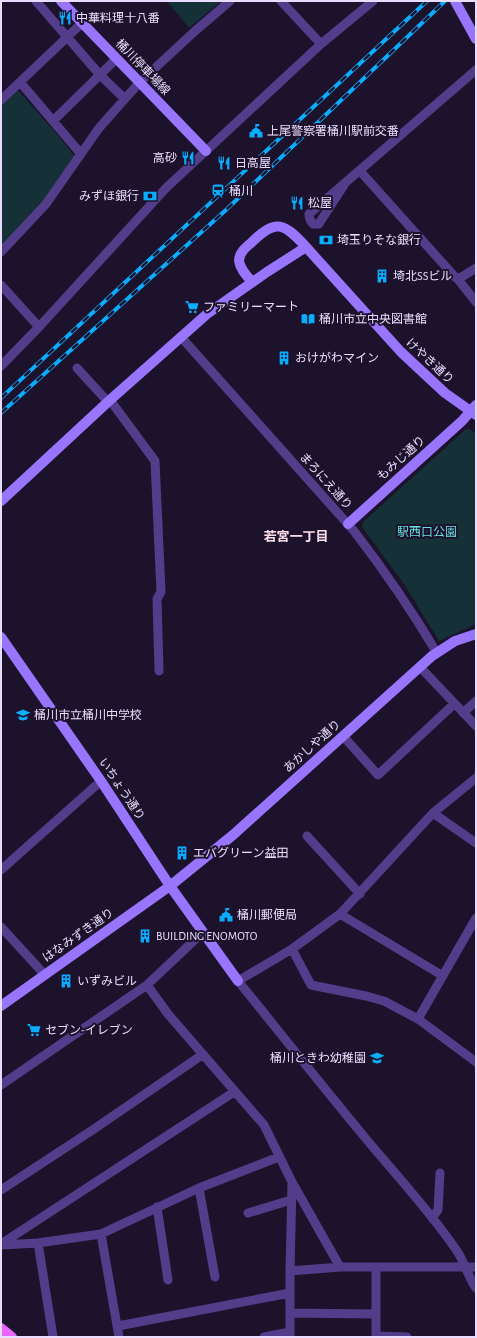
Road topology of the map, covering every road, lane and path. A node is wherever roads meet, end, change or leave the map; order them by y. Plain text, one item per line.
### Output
1 (36, 1) edge
2 (61, 1) edge
3 (230, 1) edge
4 (281, 1) edge
5 (373, 1) edge
6 (459, 3) edge
7 (82, 23) junction
8 (67, 37) junction
9 (476, 39) edge
10 (322, 44) junction
11 (116, 59) junction
12 (476, 70) edge
13 (100, 75) junction
14 (20, 82) junction
15 (139, 83) junction
16 (125, 99) junction
17 (1, 100) edge
18 (53, 121) junction
19 (206, 151) junction
20 (81, 154) junction
21 (360, 171) junction
22 (344, 185) dead end
23 (306, 247) junction
24 (1, 252) edge
25 (476, 268) edge
26 (457, 278) junction
27 (252, 282) junction
28 (1, 285) edge
29 (476, 302) edge
30 (39, 327) junction
31 (180, 338) junction
32 (1, 366) edge
33 (76, 368) dead end
34 (109, 401) junction
35 (474, 410) edge
36 (1, 501) edge
37 (348, 524) junction
38 (476, 634) edge
39 (1, 637) edge
40 (437, 653) junction
41 (420, 667) junction
42 (160, 671) dead end
43 (476, 701) edge
44 (454, 704) junction
45 (463, 713) junction
46 (476, 726) edge
47 (343, 736) junction
48 (476, 778) edge
49 (101, 781) junction
50 (433, 813) junction
51 (307, 836) dead end
52 (476, 843) edge
53 (1, 870) edge
54 (170, 886) junction
55 (360, 894) junction
56 (340, 914) junction
57 (476, 918) edge
58 (1, 927) edge
59 (203, 932) junction
60 (472, 932) edge
61 (292, 949) junction
62 (45, 975) junction
63 (443, 976) junction
64 (238, 981) junction
65 (147, 984) junction
66 (1, 1006) edge
67 (418, 1019) junction
68 (202, 1055) junction
69 (476, 1062) edge
70 (1, 1085) edge
71 (234, 1092) junction
72 (279, 1157) junction
73 (440, 1172) dead end
74 (292, 1182) junction
75 (199, 1188) junction
76 (1, 1190) edge
77 (291, 1200) junction
78 (157, 1207) junction
79 (248, 1213) dead end
80 (432, 1218) junction
81 (102, 1234) junction
82 (38, 1243) junction
83 (1, 1244) edge
84 (340, 1267) junction
85 (476, 1267) edge
86 (376, 1268) junction
87 (466, 1268) junction
88 (290, 1271) junction
89 (215, 1277) dead end
90 (168, 1280) dead end
91 (476, 1288) edge
92 (290, 1292) junction
93 (290, 1313) junction
94 (376, 1314) junction
95 (118, 1326) junction
96 (1, 1328) edge
97 (290, 1335) edge
98 (12, 1337) edge
99 (53, 1337) edge
100 (119, 1337) edge
101 (264, 1337) edge
102 (376, 1337) edge
103 (407, 1337) edge

1 - 8 street
2 - 7 street, 桶川停車場線
3 - 15 street
4 - 10 street
5 - 10 street
6 - 9 street
7 - 8 street
7 - 11 street, 桶川停車場線
8 - 13 street
8 - 14 street
10 - 19 street
11 - 13 street
11 - 15 street, 桶川停車場線
12 - 21 street
13 - 16 street
13 - 18 street
14 - 17 street
14 - 18 street
15 - 16 street
15 - 19 street, 桶川停車場線
16 - 20 street
18 - 20 street
19 - 30 street
20 - 24 street
21 - 22 street
21 - 26 street
23 - 27 street
23 - 27 street, けやき通り
23 - 35 street, けやき通り
25 - 26 street
26 - 29 street
27 - 31 street
28 - 30 street
30 - 32 street
31 - 34 street
31 - 37 street, まろにえ通り
33 - 34 street
34 - 36 street
34 - 42 street
35 - 37 street, もみじ通り
37 - 40 street, まろにえ通り
38 - 40 street, あかしや通り
39 - 49 street, いちょう通り
40 - 41 street, あかしや通り
41 - 44 street
41 - 47 street, あかしや通り
43 - 45 street
44 - 45 street
44 - 47 street
45 - 46 street
47 - 54 street, あかしや通り
48 - 50 street
49 - 53 street
49 - 54 street, いちょう通り
50 - 52 street
50 - 55 street
51 - 55 street
54 - 59 street, いちょう通り
54 - 62 street, はなみずき通り
55 - 56 street
56 - 61 street
56 - 63 street
57 - 60 street
58 - 62 street
59 - 64 street, いちょう通り
59 - 65 street
60 - 63 street
61 - 64 street
61 - 67 street
62 - 66 street, はなみずき通り
63 - 67 street
64 - 80 street
65 - 68 street
65 - 70 street
67 - 69 street
68 - 71 street
68 - 76 street
71 - 72 street
71 - 83 street
72 - 74 street
72 - 75 street
73 - 80 street
74 - 77 street
74 - 84 street
75 - 78 street
75 - 89 street
77 - 79 street
77 - 88 street
78 - 81 street
78 - 90 street
80 - 87 street
81 - 82 street
81 - 95 street
82 - 83 street
82 - 99 street
84 - 86 street
84 - 88 street
85 - 87 street
86 - 87 street
86 - 94 street
87 - 91 street
88 - 92 street
92 - 93 street
92 - 95 street
93 - 94 street
93 - 97 street
94 - 102 street
95 - 100 street
96 - 98 main road
97 - 101 street
102 - 103 street

